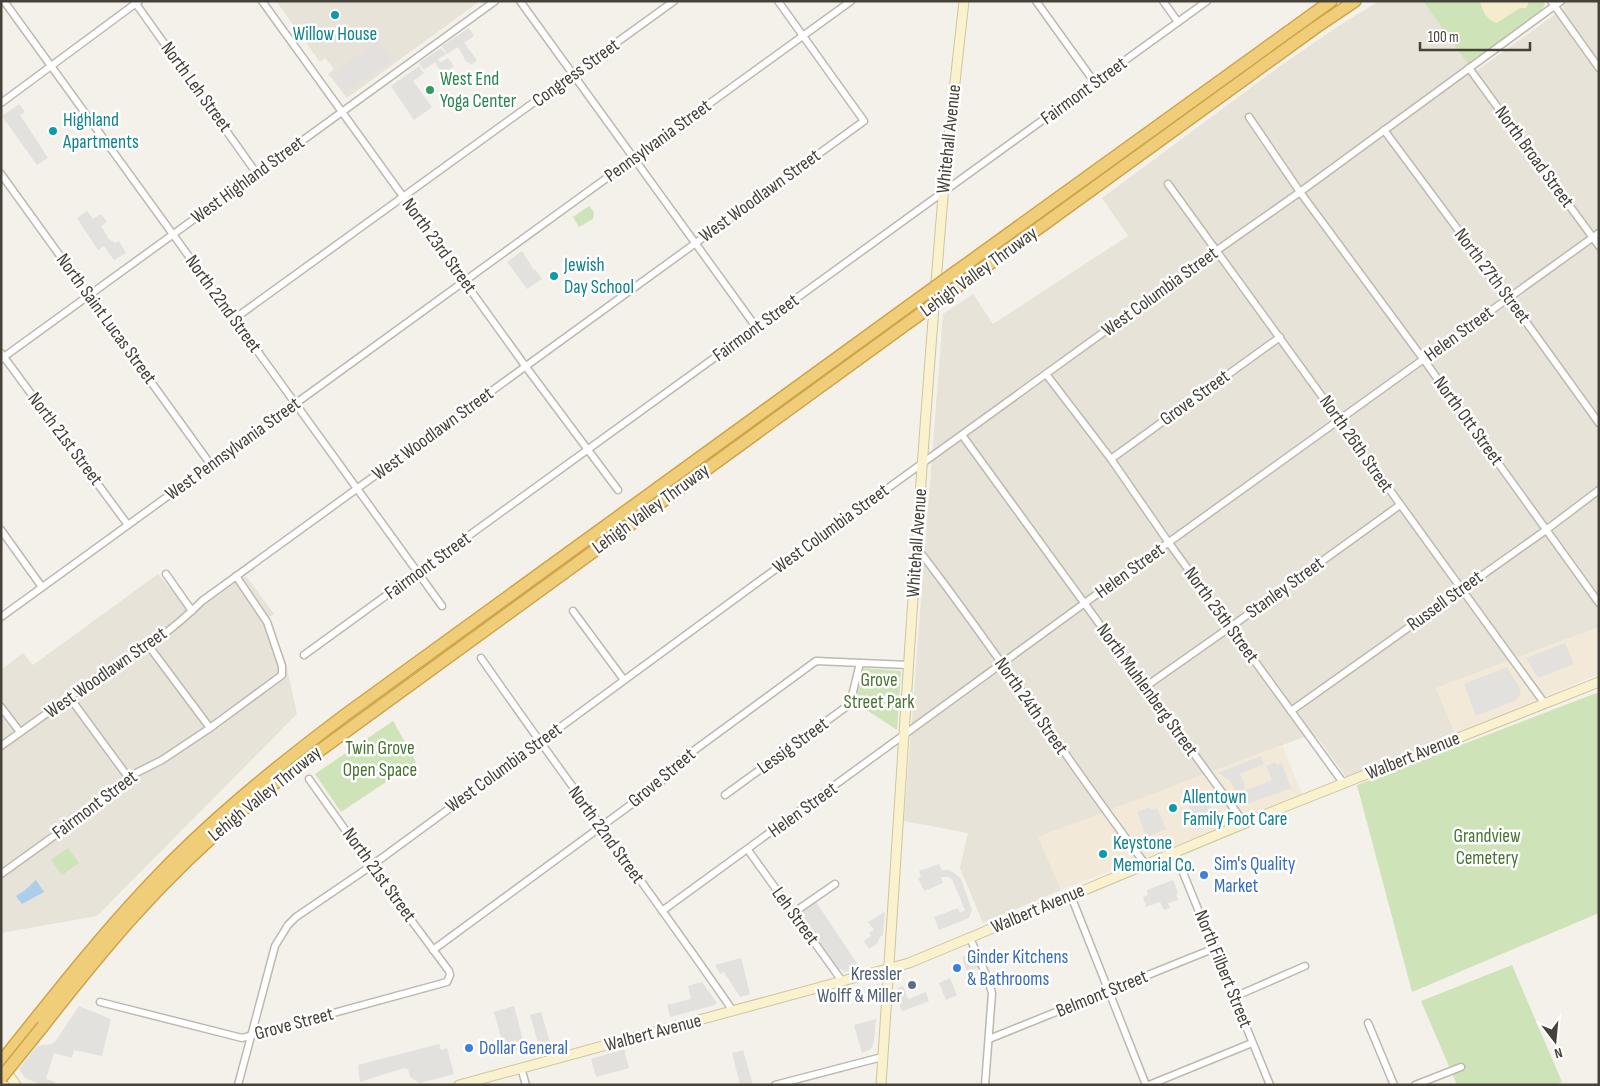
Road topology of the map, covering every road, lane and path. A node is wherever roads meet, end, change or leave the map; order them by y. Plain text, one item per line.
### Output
1 (4, 1) edge
2 (262, 1) edge
3 (494, 1) edge
4 (520, 1) edge
5 (674, 1) edge
6 (778, 1) edge
7 (851, 1) edge
8 (964, 1) edge
9 (1036, 1) edge
10 (1163, 1) edge
11 (1207, 1) edge
12 (1331, 1) edge
13 (1355, 1) edge
14 (1561, 1) edge
15 (136, 2) edge
16 (1553, 4) edge
17 (1178, 22) junction
18 (802, 36) junction
19 (52, 66) junction
20 (1470, 68) junction
21 (1599, 68) edge
22 (572, 75) junction
23 (1095, 83) junction
24 (1, 103) edge
25 (342, 112) junction
26 (1249, 117) dead end
27 (1384, 130) junction
28 (634, 158) junction
29 (1, 174) edge
30 (258, 174) junction
31 (1168, 184) dead end
32 (1300, 192) junction
33 (943, 194) junction
34 (403, 198) junction
35 (1599, 233) edge
36 (173, 235) junction
37 (1592, 238) junction
38 (695, 244) junction
39 (1599, 246) edge
40 (1216, 251) junction
41 (465, 281) junction
42 (90, 296) junction
43 (1508, 299) junction
44 (234, 320) junction
45 (756, 327) junction
46 (1280, 337) junction
47 (2, 356) edge
48 (1424, 360) junction
49 (526, 367) junction
50 (1046, 374) junction
51 (296, 404) junction
52 (1339, 420) junction
53 (1599, 423) edge
54 (962, 435) junction
55 (588, 451) junction
56 (1110, 459) junction
57 (923, 463) junction
58 (211, 465) junction
59 (357, 489) junction
60 (618, 490) dead end
61 (1599, 490) edge
62 (1400, 505) junction
63 (128, 526) junction
64 (1, 530) edge
65 (1546, 530) junction
66 (1168, 543) junction
67 (917, 548) junction
68 (166, 574) dead end
69 (418, 574) junction
70 (236, 576) junction
71 (42, 587) junction
72 (1462, 590) junction
73 (1599, 602) edge
74 (1085, 604) junction
75 (442, 606) dead end
76 (192, 611) junction
77 (573, 611) dead end
78 (1, 617) edge
79 (1231, 628) junction
80 (148, 645) junction
81 (304, 656) dead end
82 (481, 658) dead end
83 (860, 663) junction
84 (1002, 664) junction
85 (908, 665) junction
86 (624, 680) junction
87 (1599, 682) edge
88 (1145, 687) junction
89 (70, 698) junction
90 (1544, 704) junction
91 (1, 707) edge
92 (1291, 711) junction
93 (210, 728) junction
94 (20, 732) junction
95 (903, 737) junction
96 (539, 742) junction
97 (1, 746) edge
98 (128, 777) junction
99 (309, 780) dead end
100 (1344, 784) junction
101 (725, 795) dead end
102 (1245, 824) junction
103 (600, 826) junction
104 (748, 850) junction
105 (1175, 853) junction
106 (1146, 865) junction
107 (371, 866) junction
108 (2, 871) edge
109 (835, 884) dead end
110 (1071, 896) junction
111 (662, 911) junction
112 (793, 913) junction
113 (970, 938) junction
114 (1215, 948) junction
115 (433, 950) junction
116 (1305, 966) dead end
117 (889, 969) junction
118 (449, 971) joint
119 (842, 981) junction
120 (1108, 992) junction
121 (1234, 996) junction
122 (100, 1002) dead end
123 (732, 1011) junction
124 (1368, 1022) dead end
125 (39, 1023) junction
126 (251, 1035) junction
127 (989, 1039) junction
128 (1252, 1043) junction
129 (882, 1057) junction
130 (1, 1064) edge
131 (1461, 1067) dead end
132 (521, 1068) junction
133 (1, 1079) edge
134 (16, 1085) edge
135 (238, 1085) edge
136 (459, 1085) edge
137 (526, 1085) edge
138 (776, 1085) edge
139 (880, 1085) edge
140 (986, 1085) edge
141 (1148, 1085) edge
142 (1270, 1085) edge
143 (1394, 1085) edge
144 (1415, 1085) edge

1 - 19 street, North 22nd Street
2 - 25 street, North 23rd Street
3 - 25 street, West Highland Street
4 - 22 street
5 - 22 street, Congress Street
6 - 18 street
7 - 18 street, Pennsylvania Street
8 - 33 main road, Whitehall Avenue
9 - 23 street
10 - 17 street
11 - 17 street, Fairmont Street
12 - 125 highway, Lehigh Valley Thruway, bridge
13 - 125 highway, Lehigh Valley Thruway, bridge
14 - 16 street, West Columbia Street
15 - 19 street
15 - 30 street, North Leh Street
16 - 20 street, West Columbia Street
16 - 21 street
17 - 23 street, Fairmont Street
18 - 28 street, Pennsylvania Street
18 - 38 street, West Woodlawn Street
19 - 24 street
19 - 36 street, North 22nd Street
20 - 27 street, West Columbia Street
20 - 37 street, North Broad Street
22 - 28 street
22 - 34 street, Congress Street
23 - 33 street, Fairmont Street
25 - 30 street, West Highland Street
25 - 34 street, North 23rd Street
26 - 32 street, North Ott Street
27 - 32 street, West Columbia Street
27 - 43 street, North 27th Street
28 - 38 street
28 - 41 street, Pennsylvania Street
29 - 42 street, North Saint Lucas Street
30 - 36 street, West Highland Street
31 - 40 street, North 26th Street
32 - 40 street, West Columbia Street
32 - 48 street, North Ott Street
33 - 45 street, Fairmont Street
33 - 57 main road, Whitehall Avenue
34 - 41 street, North 23rd Street
34 - 44 street, Congress Street
35 - 37 street, Helen Street
36 - 42 street, West Highland Street
36 - 44 street, North 22nd Street
37 - 39 street, North Broad Street
37 - 43 street, Helen Street
38 - 45 street
38 - 49 street, West Woodlawn Street
40 - 46 street, North 26th Street
40 - 50 street, West Columbia Street
41 - 49 street, North 23rd Street
41 - 51 street, West Pennsylvania Street
42 - 47 street, West Highland Street
42 - 58 street, North Saint Lucas Street
43 - 48 street, Helen Street
43 - 53 street, North 27th Street
44 - 51 street, North 22nd Street
45 - 55 street, Fairmont Street
46 - 52 street, North 26th Street
46 - 56 street, Grove Street
47 - 63 street, North 21st Street
48 - 52 street, Helen Street
48 - 65 street, North Ott Street
49 - 55 street, North 23rd Street
49 - 59 street, West Woodlawn Street
50 - 54 street, West Columbia Street
50 - 56 street, North 25th Street
51 - 58 street, West Pennsylvania Street
51 - 59 street, North 22nd Street
52 - 62 street, North 26th Street
52 - 66 street, Helen Street
54 - 57 street, West Columbia Street
54 - 74 street, North Muhlenberg Street
55 - 60 street, North 23rd Street
55 - 69 street, Fairmont Street
56 - 66 street, North 25th Street
57 - 67 main road, Whitehall Avenue
57 - 86 street, West Columbia Street
58 - 63 street, West Pennsylvania Street
59 - 69 street, North 22nd Street
59 - 70 street, West Woodlawn Street
61 - 65 street, Russell Street
62 - 72 street, North 26th Street
62 - 79 street, Stanley Street
63 - 71 street, West Pennsylvania Street
64 - 71 street
65 - 72 street, Russell Street
65 - 73 street, North Ott Street
66 - 74 street, Helen Street
66 - 79 street, North 25th Street
67 - 84 street, North 24th Street
67 - 85 main road, Whitehall Avenue
68 - 76 street
69 - 75 street, North 22nd Street
69 - 81 street, Fairmont Street
70 - 76 street, West Woodlawn Street
70 - 93 street, Fairmont Street
71 - 78 street, West Pennsylvania Street
72 - 90 street, North 26th Street
72 - 92 street, Russell Street
74 - 84 street, Helen Street
74 - 88 street, North Muhlenberg Street
76 - 80 street, West Woodlawn Street
77 - 86 street
79 - 88 street, Stanley Street
79 - 92 street, North 25th Street
80 - 89 street, West Woodlawn Street
80 - 93 street
82 - 96 street, North 22nd Street
83 - 85 street, Grove Street
83 - 101 street, Lessig Street
83 - 103 street, Grove Street
84 - 95 street, Helen Street
84 - 106 street, North 24th Street
85 - 95 main road, Whitehall Avenue
86 - 96 street, West Columbia Street
87 - 90 main road, Walbert Avenue
88 - 102 street, North Muhlenberg Street
89 - 94 street, West Woodlawn Street
89 - 98 street
90 - 100 main road, Walbert Avenue
91 - 94 street
92 - 100 street, North 25th Street
93 - 98 street, Fairmont Street
94 - 97 street, West Woodlawn Street
95 - 104 street, Helen Street
95 - 117 main road, Whitehall Avenue
96 - 103 street, North 22nd Street
96 - 107 street, West Columbia Street
98 - 108 street, Fairmont Street
99 - 107 street, North 21st Street
100 - 102 main road, Walbert Avenue
102 - 105 main road, Walbert Avenue
103 - 111 street, North 22nd Street
103 - 115 street, Grove Street
104 - 111 street, Helen Street
104 - 112 street, Leh Street
105 - 106 main road, Walbert Avenue
105 - 114 street, North Filbert Street
106 - 110 main road, Walbert Avenue
107 - 115 street, North 21st Street
107 - 126 street, West Columbia Street
109 - 112 street
110 - 113 main road, Walbert Avenue
110 - 120 street
111 - 123 street, North 22nd Street
112 - 119 street, Leh Street
113 - 117 main road, Walbert Avenue
113 - 127 street
114 - 120 street, Belmont Street
114 - 121 street, North Filbert Street
115 - 118 street, North 21st Street
116 - 121 street
117 - 119 main road, Walbert Avenue
117 - 129 main road, Whitehall Avenue
118 - 126 street, Grove Street
119 - 123 main road, Walbert Avenue
120 - 127 street, Belmont Street
120 - 141 street
121 - 128 street, North Filbert Street
122 - 126 street, Grove Street
123 - 132 main road, Walbert Avenue
124 - 143 street
125 - 130 highway, Lehigh Valley Thruway
125 - 133 highway, Lehigh Valley Thruway, bridge
126 - 135 street, West Columbia Street
127 - 140 street
128 - 141 street
128 - 142 street, North Filbert Street
129 - 138 street
129 - 139 main road, Whitehall Avenue
130 - 134 main road
131 - 144 street
132 - 136 main road, Walbert Avenue
132 - 137 street
133 - 134 main road

